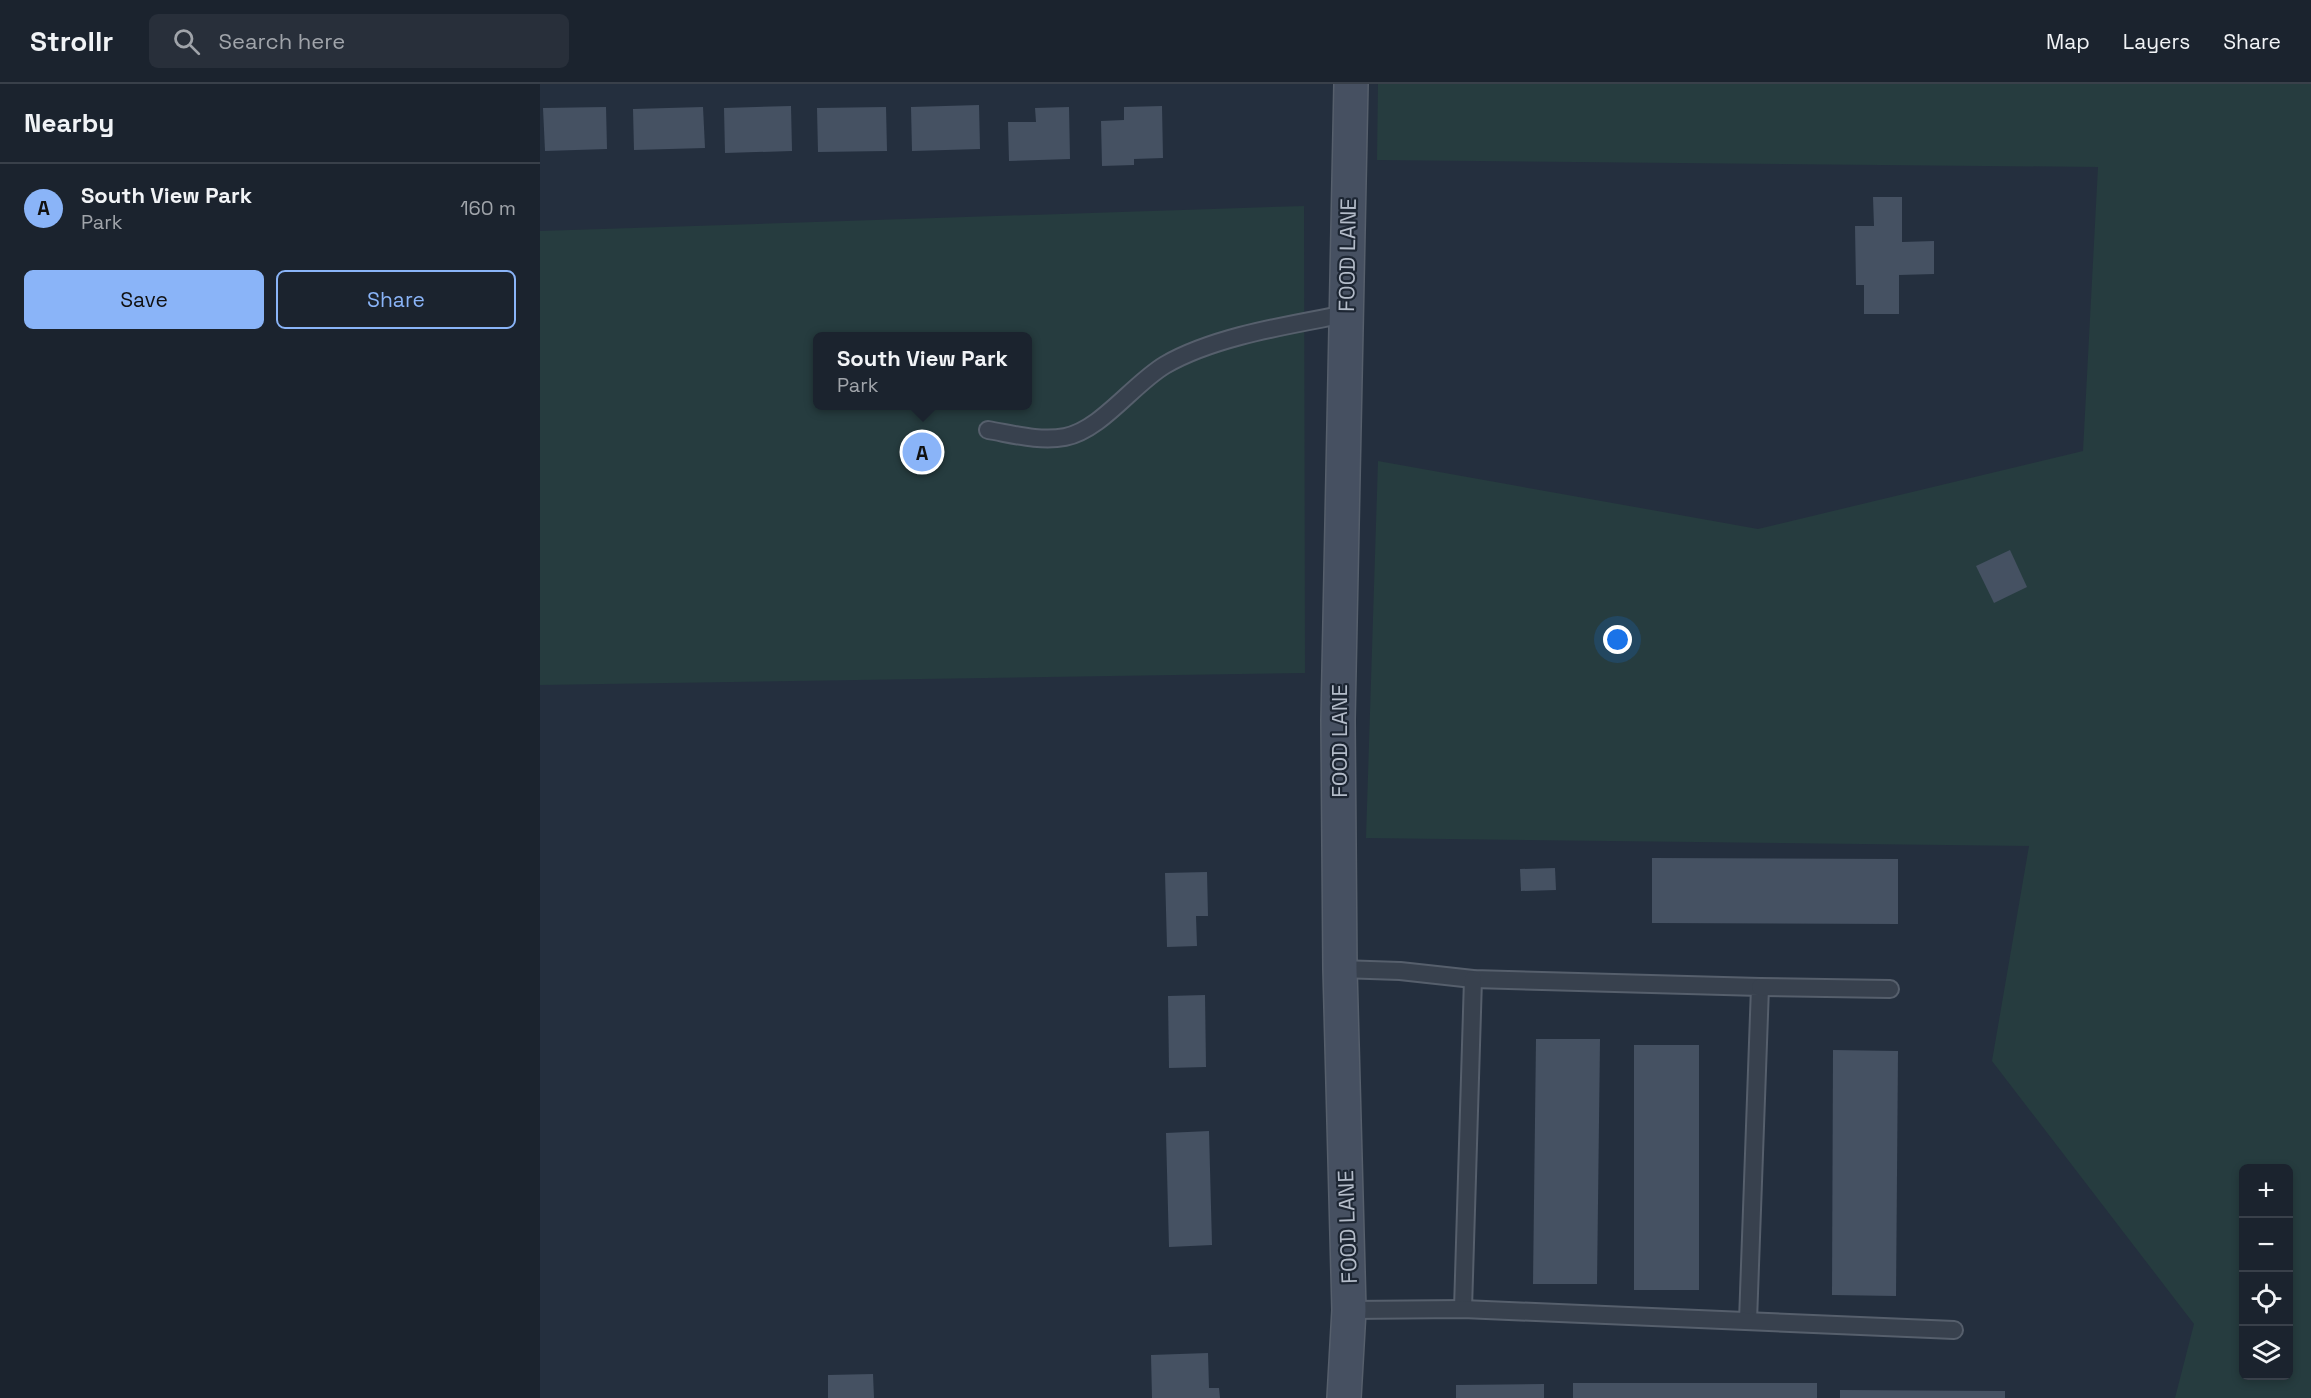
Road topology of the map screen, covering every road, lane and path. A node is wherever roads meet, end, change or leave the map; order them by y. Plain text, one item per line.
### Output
1 (1351, 84) edge
2 (1346, 314) junction
3 (988, 430) dead end
4 (1340, 969) junction
5 (1473, 979) junction
6 (1760, 987) junction
7 (1890, 989) dead end
8 (1463, 1309) junction
9 (1349, 1310) junction
10 (1748, 1321) junction
11 (1954, 1330) dead end
12 (1344, 1398) edge

1 - 2 street, FOOD LANE
2 - 3 lane
2 - 4 street, FOOD LANE
4 - 5 lane
4 - 9 street, FOOD LANE
5 - 6 lane
5 - 8 lane
6 - 7 lane
6 - 10 lane
8 - 9 lane
8 - 10 lane
9 - 12 street, FOOD LANE
10 - 11 lane

